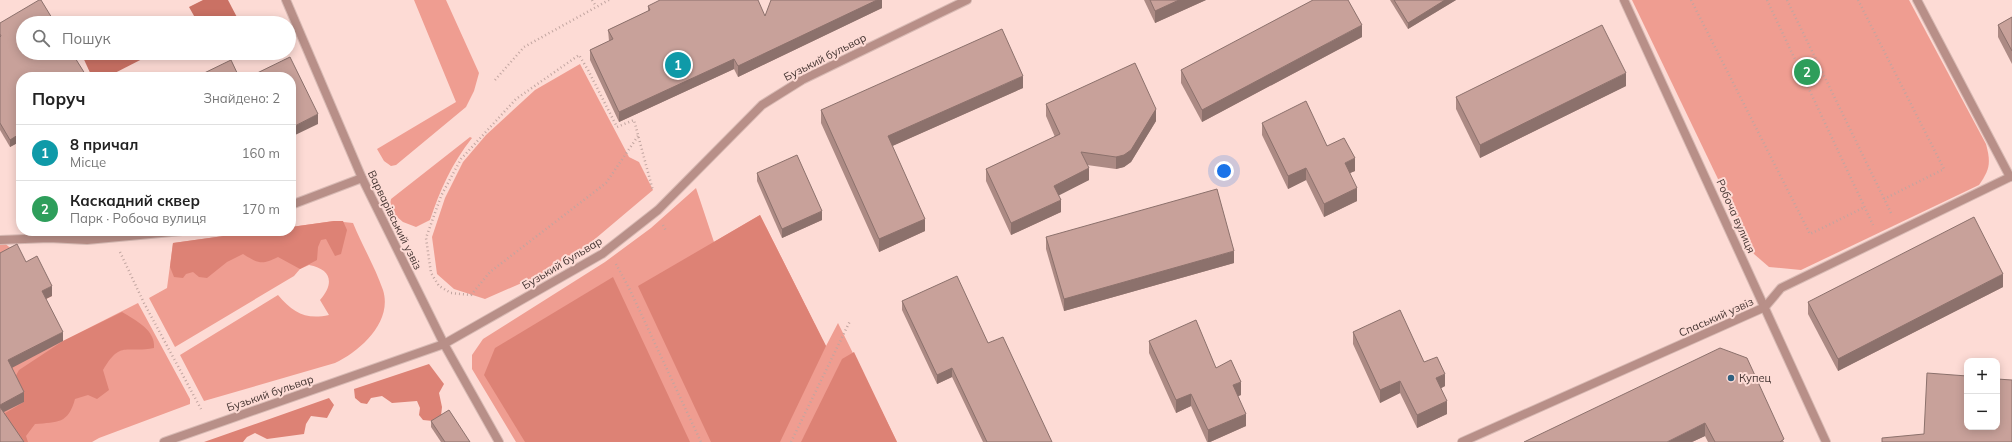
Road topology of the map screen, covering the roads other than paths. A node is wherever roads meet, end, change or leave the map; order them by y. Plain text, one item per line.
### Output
1 (286, 0) edge
2 (967, 0) edge
3 (1624, 0) edge
4 (1917, 0) edge
5 (293, 16) edge
6 (296, 23) edge
7 (2011, 176) edge
8 (362, 178) junction
9 (296, 203) edge
10 (133, 236) edge
11 (0, 240) edge
12 (1765, 307) junction
13 (444, 344) junction
14 (164, 442) edge
15 (499, 442) edge
16 (1462, 442) edge
17 (1826, 442) edge

1 - 5 street, Варварівський узвіз
2 - 13 street, Бузький бульвар
3 - 12 street, Робоча вулиця
4 - 7 street
6 - 8 street, Варварівський узвіз
7 - 12 street, Спаський узвіз
8 - 9 street
8 - 13 street, Варварівський узвіз
10 - 11 street
12 - 16 street, Спаський узвіз
12 - 17 street, Робоча вулиця
13 - 14 street, Бузький бульвар
13 - 15 street, Варварівський узвіз

